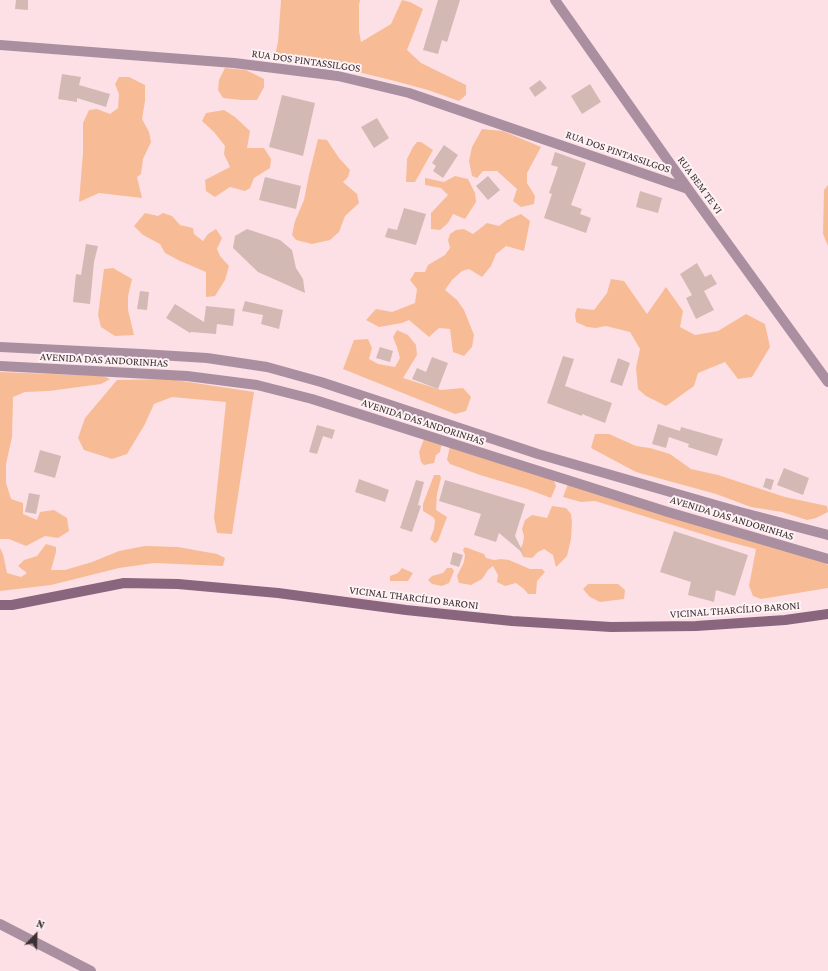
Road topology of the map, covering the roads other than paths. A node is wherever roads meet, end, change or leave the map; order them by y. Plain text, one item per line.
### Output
1 (555, 0) edge
2 (0, 45) edge
3 (688, 189) junction
4 (0, 347) edge
5 (0, 366) edge
6 (828, 382) edge
7 (828, 535) edge
8 (828, 559) edge
9 (0, 605) edge
10 (828, 614) edge
11 (0, 924) edge
12 (91, 971) edge

1 - 3 street, RUA BEM TE VI
2 - 3 street, RUA DOS PINTASSILGOS
3 - 6 street, RUA BEM TE VI
4 - 7 street, AVENIDA DAS ANDORINHAS
5 - 8 street, AVENIDA DAS ANDORINHAS
9 - 10 main road, VICINAL THARCÍLIO BARONI
11 - 12 street

